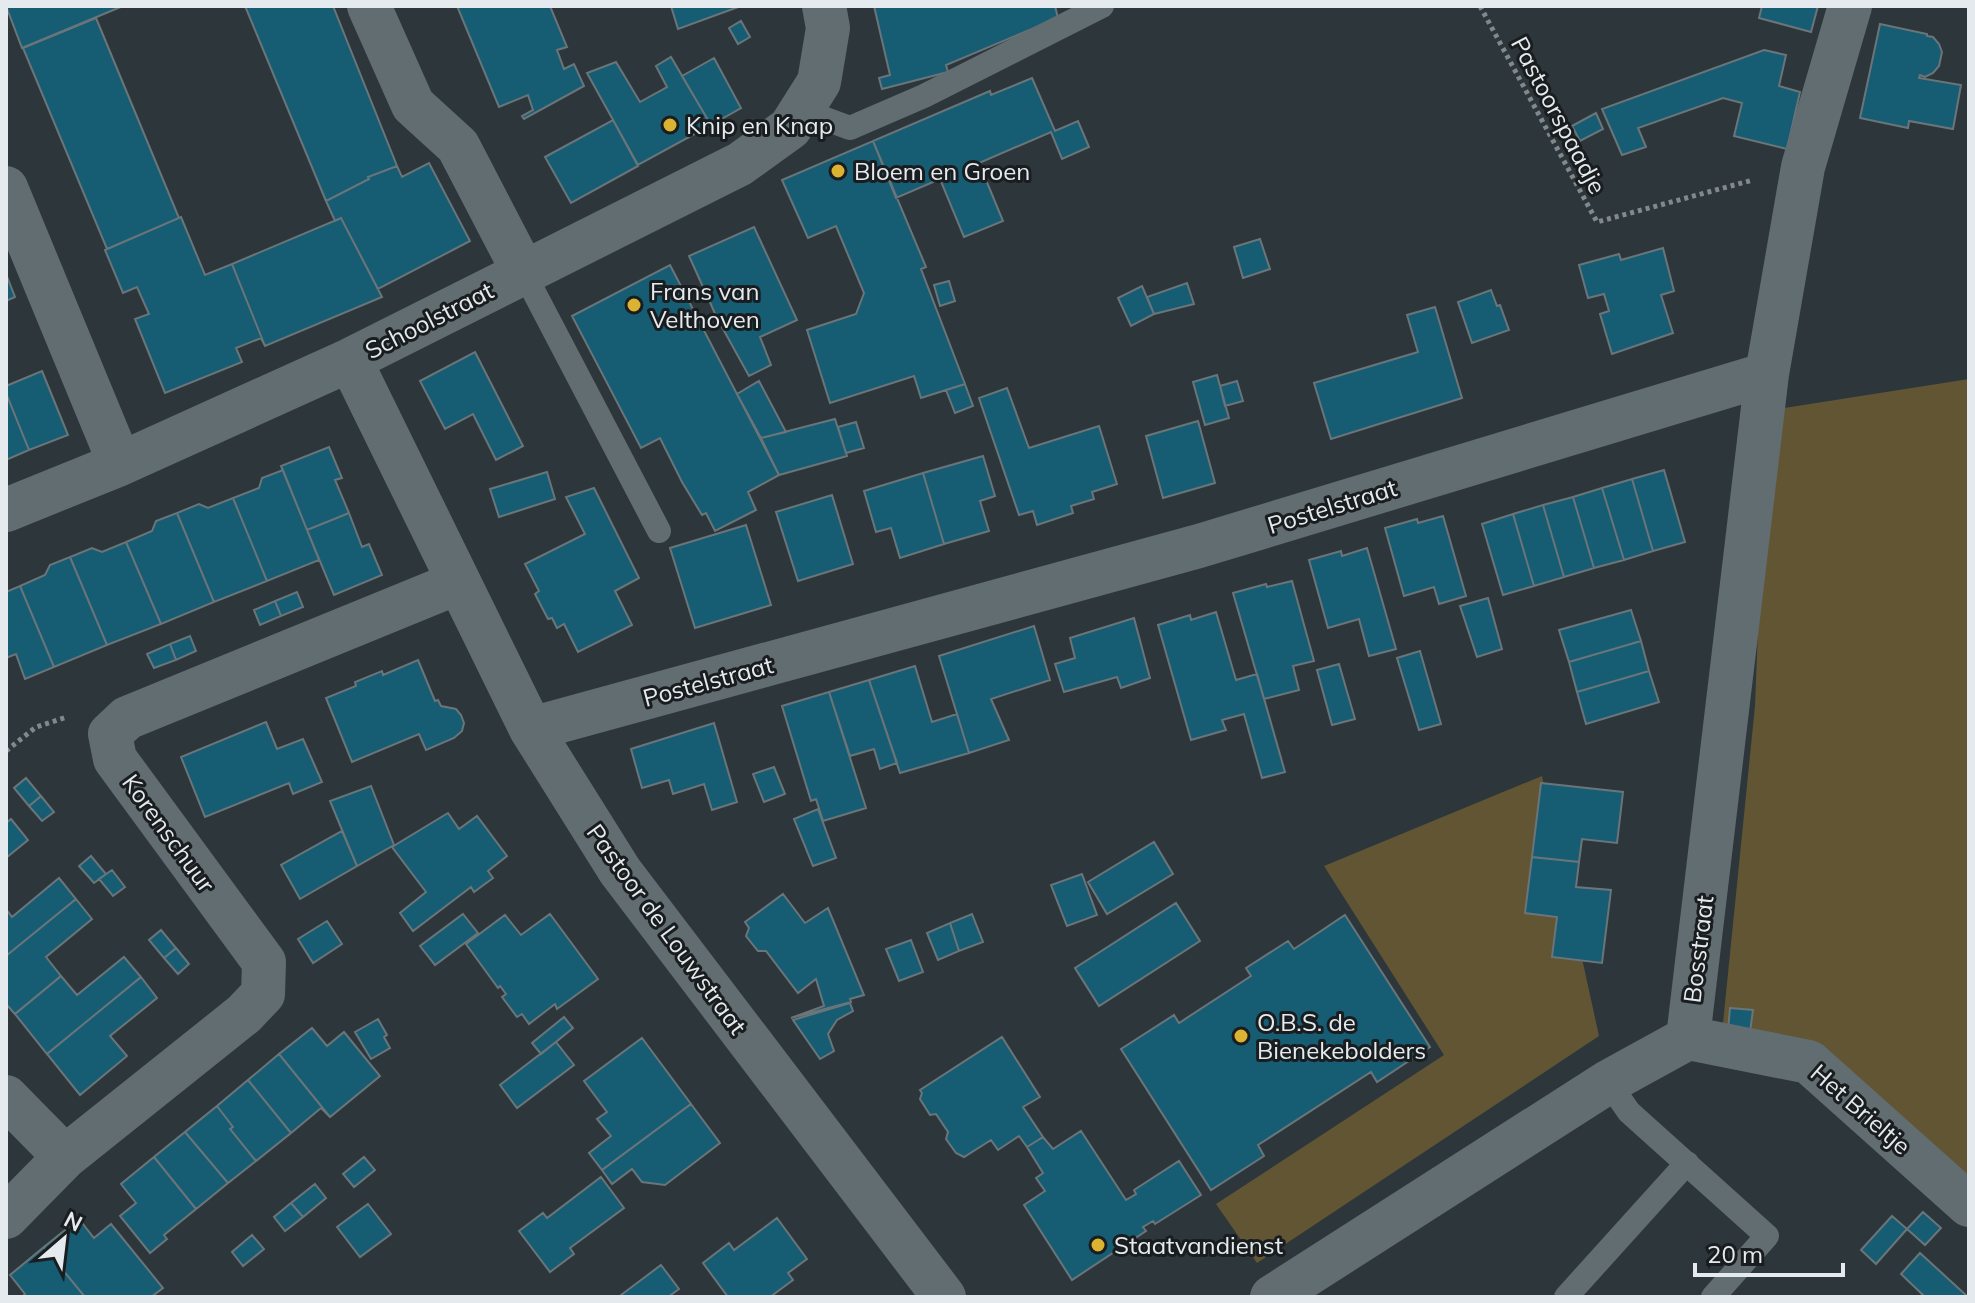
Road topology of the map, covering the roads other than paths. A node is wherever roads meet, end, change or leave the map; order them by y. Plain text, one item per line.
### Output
1 (369, 6) edge
2 (824, 6) edge
3 (1102, 6) edge
4 (1850, 6) edge
5 (810, 96) junction
6 (7, 195) edge
7 (524, 273) junction
8 (350, 360) junction
9 (1767, 374) junction
10 (120, 464) junction
11 (6, 510) edge
12 (659, 531) dead end
13 (457, 583) junction
14 (531, 729) junction
15 (1688, 1038) junction
16 (1608, 1082) junction
17 (6, 1097) edge
18 (65, 1157) junction
19 (1687, 1163) junction
20 (1969, 1205) edge
21 (6, 1217) edge
22 (944, 1297) edge
23 (1272, 1297) edge
24 (1566, 1297) edge
25 (1713, 1297) edge

1 - 7 street
2 - 5 street
3 - 5 lane
4 - 9 street
5 - 7 street, Schoolstraat
6 - 10 street
7 - 8 street, Schoolstraat
7 - 12 lane
8 - 10 street, Schoolstraat
8 - 13 street, Pastoor de Louwstraat
9 - 14 street, Postelstraat
9 - 15 street, Bosstraat
10 - 11 street, Schoolstraat
13 - 14 street, Pastoor de Louwstraat
13 - 18 street, Korenschuur
14 - 22 street, Pastoor de Louwstraat
15 - 16 street, Bosstraat
15 - 20 street, Het Brieltje
16 - 19 lane
16 - 23 street, Bosstraat
17 - 18 street
18 - 21 street, Korenschuur
19 - 24 lane
19 - 25 lane

